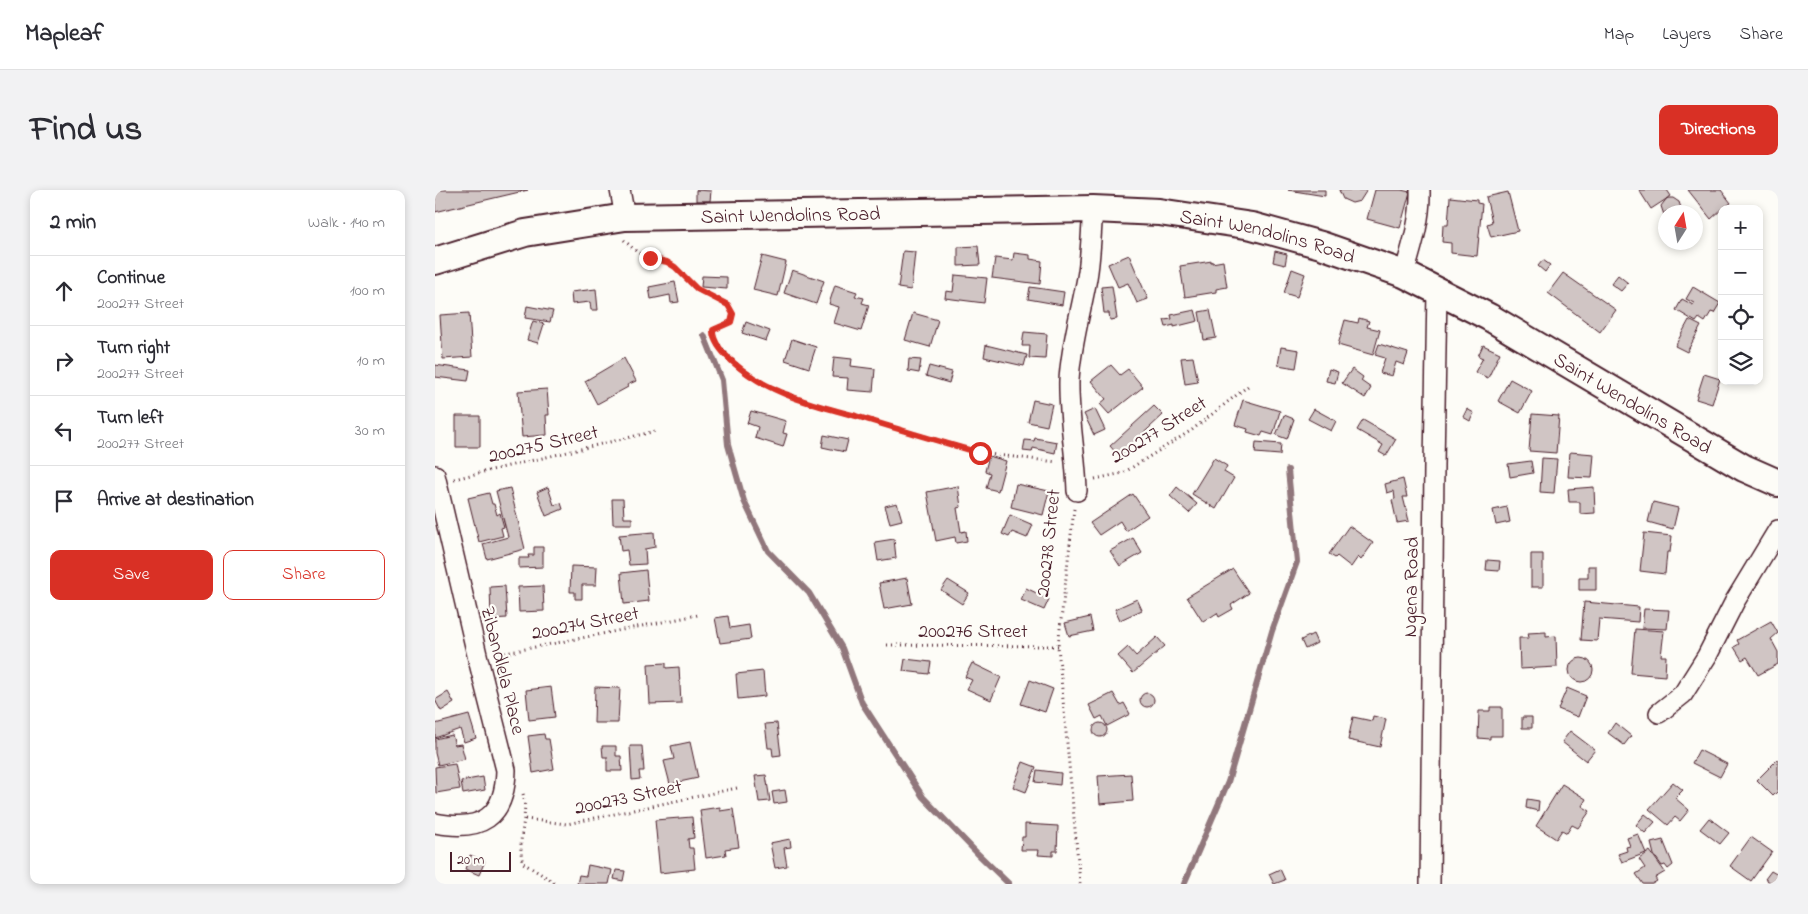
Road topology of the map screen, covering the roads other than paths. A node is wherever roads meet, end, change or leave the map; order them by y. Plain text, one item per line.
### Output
1 (620, 190) edge
2 (1420, 190) edge
3 (1093, 209) junction
4 (615, 218) junction
5 (435, 261) edge
6 (1404, 274) junction
7 (1437, 290) junction
8 (436, 479) edge
9 (1778, 483) edge
10 (1077, 491) road end
11 (1778, 530) edge
12 (1659, 713) dead end
13 (435, 823) edge
14 (1430, 884) edge

1 - 4 street
2 - 6 street
3 - 4 street, Saint Wendolins Road
3 - 6 street, Saint Wendolins Road
3 - 10 street, 200278 Street
4 - 5 street, Saint Wendolins Road
6 - 7 street, Saint Wendolins Road
7 - 9 street, Saint Wendolins Road
7 - 14 street, Ngena Road
8 - 13 street, Zibandlela Place
11 - 12 street

